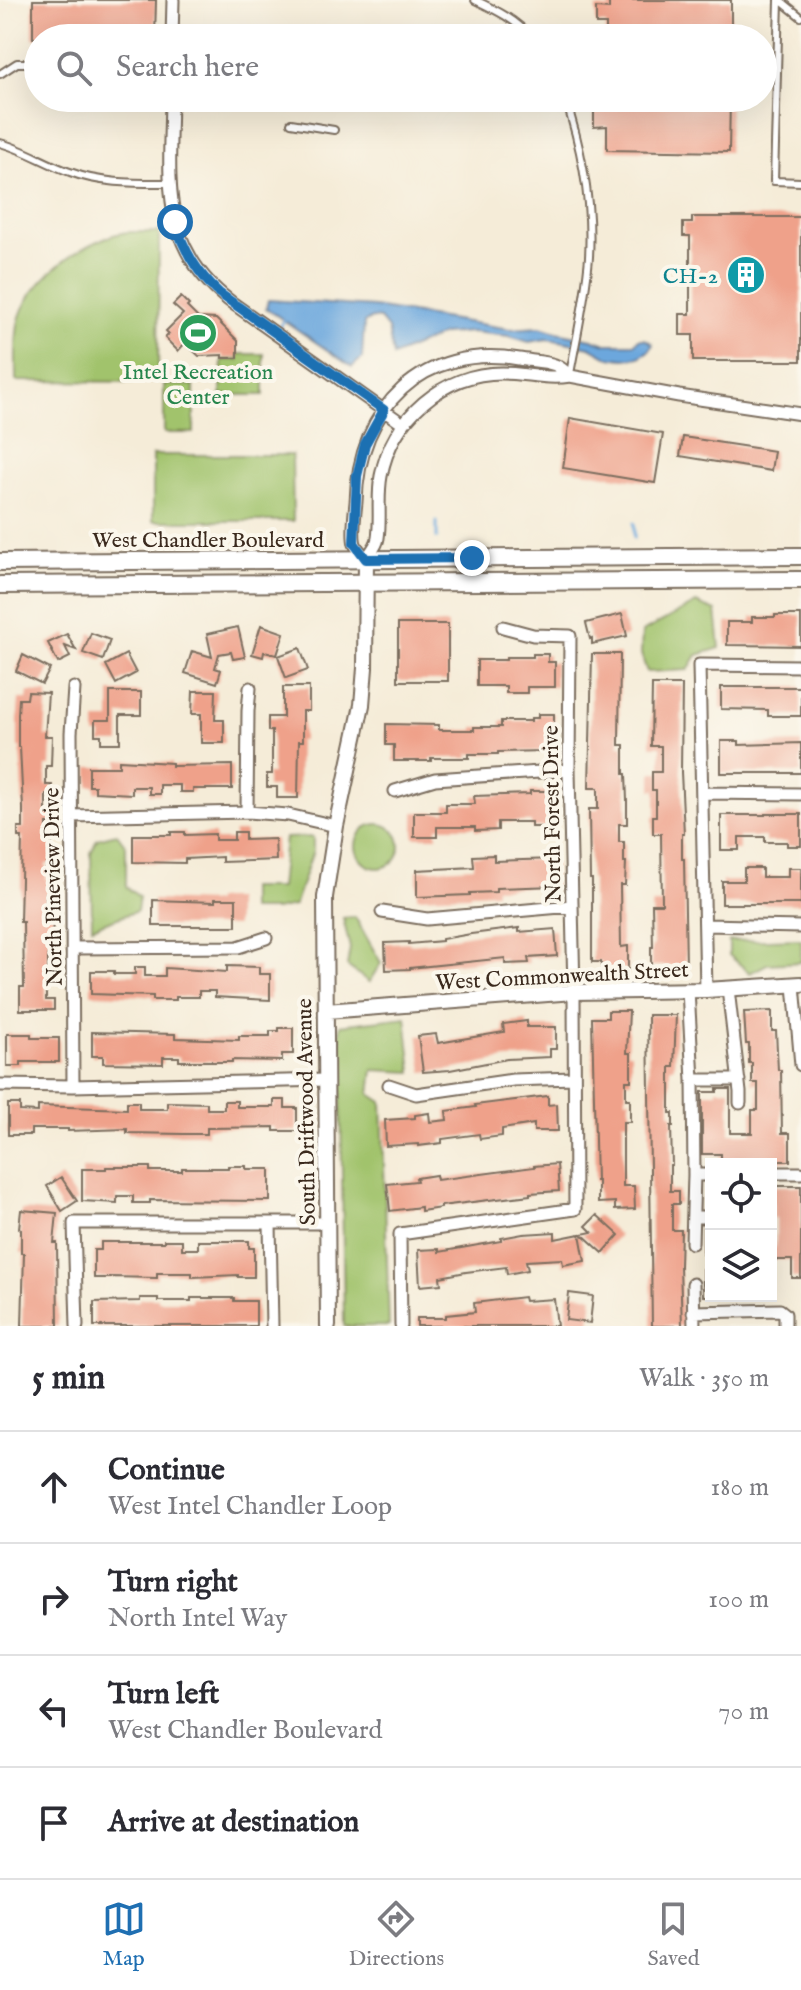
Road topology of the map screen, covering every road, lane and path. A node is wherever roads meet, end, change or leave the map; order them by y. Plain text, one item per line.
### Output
1 (173, 0) edge
2 (475, 0) edge
3 (780, 0) edge
4 (801, 17) edge
5 (172, 24) edge
6 (517, 24) edge
7 (24, 63) edge
8 (0, 74) edge
9 (777, 90) edge
10 (171, 112) edge
11 (570, 112) edge
12 (776, 112) edge
13 (291, 123) dead end
14 (334, 130) dead end
15 (0, 143) edge
16 (801, 182) edge
17 (170, 183) junction
18 (570, 376) junction
19 (384, 410) junction
20 (801, 414) edge
21 (403, 424) junction
22 (799, 554) edge
23 (366, 559) junction
24 (0, 562) edge
25 (801, 580) edge
26 (365, 583) junction
27 (0, 585) edge
28 (503, 627) dead end
29 (801, 666) edge
30 (74, 688) dead end
31 (250, 688) dead end
32 (569, 770) junction
33 (395, 791) dead end
34 (703, 793) junction
35 (801, 794) edge
36 (247, 812) junction
37 (71, 816) junction
38 (336, 826) junction
39 (572, 906) junction
40 (382, 912) dead end
41 (706, 925) junction
42 (801, 927) edge
43 (266, 938) dead end
44 (73, 948) junction
45 (797, 984) edge
46 (728, 989) junction
47 (688, 990) junction
48 (706, 990) junction
49 (574, 992) junction
50 (326, 1011) junction
51 (801, 1065) edge
52 (573, 1078) junction
53 (326, 1080) junction
54 (693, 1080) junction
55 (739, 1080) junction
56 (0, 1085) edge
57 (389, 1085) dead end
58 (73, 1086) junction
59 (740, 1103) dead end
60 (777, 1173) edge
61 (801, 1173) edge
62 (694, 1175) junction
63 (705, 1175) edge
64 (693, 1217) junction
65 (705, 1217) edge
66 (328, 1223) junction
67 (270, 1224) junction
68 (692, 1243) dead end
69 (693, 1284) dead end
70 (693, 1312) junction
71 (77, 1326) edge
72 (272, 1326) edge
73 (328, 1326) edge
74 (401, 1326) edge
75 (694, 1326) edge
76 (785, 1326) edge

1 - 5 street
2 - 6 lane
3 - 4 lane
3 - 9 lane
7 - 8 lane
10 - 17 street
11 - 18 lane
12 - 16 lane
13 - 14 lane
15 - 17 lane
17 - 19 street
18 - 19 street
18 - 20 street
18 - 21 street
19 - 21 street
19 - 23 street
21 - 23 street
22 - 23 main road, West Chandler Boulevard
23 - 24 main road, West Chandler Boulevard
23 - 26 street, South Driftwood Avenue
25 - 26 main road, West Chandler Boulevard
26 - 27 main road, West Chandler Boulevard
26 - 38 street, South Driftwood Avenue
28 - 32 street, North Forest Drive
29 - 34 street
30 - 37 street, North Pineview Drive
31 - 36 street
32 - 33 street
32 - 39 street, North Forest Drive
34 - 35 street
34 - 41 street
36 - 37 street
36 - 38 street
37 - 44 street, North Pineview Drive
38 - 50 street, South Driftwood Avenue
39 - 40 street
39 - 49 street, North Forest Drive
41 - 42 street
41 - 48 street
43 - 44 street
44 - 58 street, North Pineview Drive
45 - 46 street, West Commonwealth Street
45 - 51 street
46 - 48 street, West Commonwealth Street
46 - 55 street
47 - 48 street, West Commonwealth Street
47 - 49 street, West Commonwealth Street
47 - 54 street
49 - 50 street, West Commonwealth Street
49 - 52 street, North Forest Drive
50 - 53 street, South Driftwood Avenue
52 - 57 street
52 - 74 street, North Forest Drive
53 - 58 street
53 - 66 street, South Driftwood Avenue
54 - 55 street
54 - 62 street
55 - 59 street
56 - 58 street
60 - 61 street
62 - 63 street
62 - 64 street
64 - 65 street
64 - 68 street
66 - 67 street
66 - 73 street, South Driftwood Avenue
67 - 71 street
67 - 72 street
69 - 70 street
70 - 75 street
70 - 76 street

